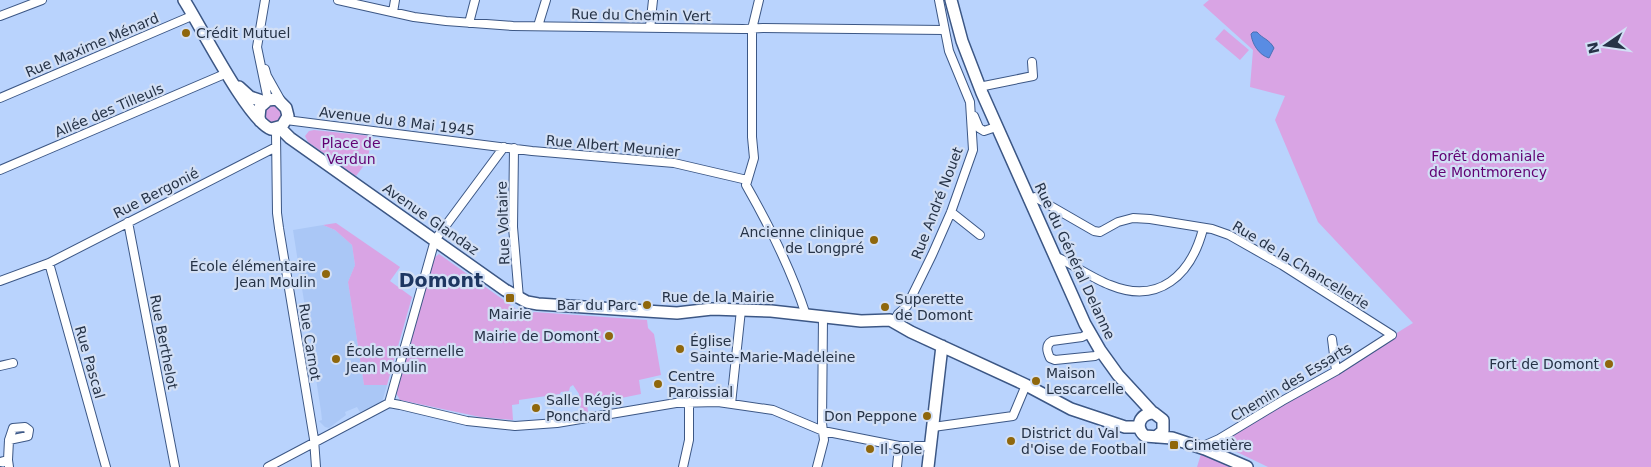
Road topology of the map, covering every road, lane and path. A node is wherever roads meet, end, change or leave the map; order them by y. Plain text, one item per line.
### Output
1 (42, 0) edge
2 (184, 0) edge
3 (265, 0) edge
4 (338, 0) edge
5 (395, 0) edge
6 (474, 0) edge
7 (546, 0) edge
8 (653, 0) edge
9 (759, 0) edge
10 (939, 0) edge
11 (951, 0) edge
12 (959, 0) edge
13 (393, 12) junction
14 (194, 14) junction
15 (0, 16) edge
16 (469, 23) junction
17 (538, 26) junction
18 (650, 28) junction
19 (752, 29) junction
20 (260, 30) junction
21 (944, 30) junction
22 (1032, 62) dead end
23 (972, 69) junction
24 (230, 76) junction
25 (979, 87) junction
26 (0, 98) edge
27 (266, 101) junction
28 (281, 101) junction
29 (970, 102) junction
30 (260, 121) junction
31 (279, 125) junction
32 (996, 127) junction
33 (276, 147) junction
34 (504, 147) junction
35 (514, 148) junction
36 (0, 170) edge
37 (747, 180) junction
38 (1028, 199) junction
39 (950, 212) junction
40 (128, 222) junction
41 (1203, 229) junction
42 (980, 235) dead end
43 (435, 240) junction
44 (1056, 259) junction
45 (49, 263) junction
46 (0, 281) edge
47 (518, 298) junction
48 (741, 310) junction
49 (806, 315) junction
50 (823, 317) junction
51 (894, 321) junction
52 (1090, 333) junction
53 (1392, 335) joint
54 (1332, 339) dead end
55 (942, 346) junction
56 (1102, 352) junction
57 (13, 363) dead end
58 (0, 366) edge
59 (1336, 371) junction
60 (1026, 385) junction
61 (689, 402) junction
62 (389, 403) junction
63 (730, 404) junction
64 (1149, 419) junction
65 (934, 427) junction
66 (823, 431) junction
67 (1156, 437) junction
68 (10, 440) dead end
69 (314, 442) junction
70 (899, 446) junction
71 (930, 446) junction
72 (1204, 446) junction
73 (6, 463) edge
74 (106, 467) edge
75 (175, 467) edge
76 (268, 467) edge
77 (316, 467) edge
78 (683, 467) edge
79 (817, 467) edge
80 (898, 467) edge
81 (928, 467) edge
82 (1248, 467) edge

1 - 15 street
2 - 14 street
3 - 20 street
4 - 13 street, Rue du Chemin Vert
5 - 13 street
6 - 16 street
7 - 17 street
8 - 18 street
9 - 19 street
10 - 21 street, Rue André Nouet
11 - 23 street
12 - 23 street
13 - 16 street, Rue du Chemin Vert
14 - 24 street
14 - 26 street, Rue Maxime Ménard
16 - 17 street, Rue du Chemin Vert
17 - 18 street, Rue du Chemin Vert
18 - 19 street, Rue du Chemin Vert
19 - 21 street, Rue du Chemin Vert
19 - 37 street
20 - 27 street
20 - 28 street
21 - 29 street, Rue André Nouet
22 - 25 street
23 - 25 street, Rue du Général Delanne
24 - 27 street
24 - 30 street
24 - 36 street, Allée des Tilleuls
25 - 32 street, Rue du Général Delanne
27 - 28 street
27 - 30 street
28 - 31 street
29 - 32 street
29 - 39 street, Rue André Nouet
30 - 31 street
31 - 33 street, Rue Carnot
31 - 34 street, Avenue du 8 Mai 1945
31 - 43 street, Avenue Glandaz
32 - 38 street, Rue du Général Delanne
33 - 40 street, Rue Bergonié
33 - 69 street, Rue Carnot
34 - 35 street, Rue Albert Meunier
34 - 43 street
35 - 37 street, Rue Albert Meunier
35 - 47 street, Rue Voltaire
37 - 49 street
38 - 41 street, Rue de la Chancellerie
38 - 44 street, Rue du Général Delanne
39 - 42 street
39 - 51 street, Rue André Nouet
40 - 45 street, Rue Bergonié
40 - 75 street, Rue Berthelot
41 - 44 street
41 - 53 street, Rue de la Chancellerie
43 - 47 street, Avenue Glandaz
43 - 62 street
44 - 52 street, Rue du Général Delanne
45 - 46 street, Rue Bergonié
45 - 74 street, Rue Pascal
47 - 48 street, Rue de la Mairie
48 - 49 street, Rue de la Mairie
48 - 63 street
49 - 50 street, Rue de la Mairie
50 - 51 street, Rue de la Mairie
50 - 66 street
51 - 55 street, Rue de la Mairie
52 - 56 street, Rue du Général Delanne
52 - 56 street
53 - 59 street, Chemin des Essarts
54 - 59 street
55 - 60 street, Rue de la Mairie
55 - 65 street
56 - 64 street, Rue du Général Delanne
57 - 58 street
59 - 72 street, Chemin des Essarts
60 - 64 street, Rue de la Mairie
60 - 65 street
61 - 62 street
61 - 63 street
61 - 78 street
62 - 69 street
63 - 66 street
64 - 67 street
64 - 67 street
64 - 72 street
65 - 71 street
66 - 70 street
66 - 79 street
67 - 72 street
68 - 73 street
69 - 76 street
69 - 77 street, Rue Carnot
70 - 71 street
70 - 80 street
71 - 81 street
72 - 82 street

